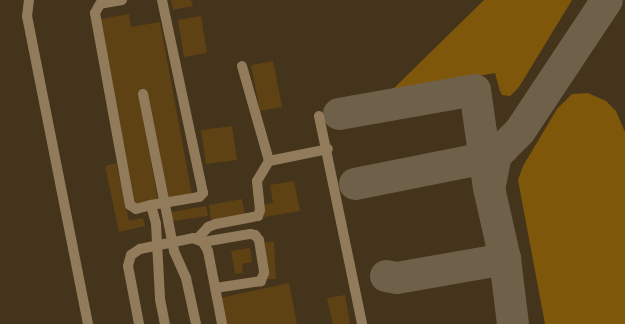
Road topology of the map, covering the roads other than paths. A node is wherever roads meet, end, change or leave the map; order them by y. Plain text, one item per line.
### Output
1 (29, 0) edge
2 (122, 0) edge
3 (162, 0) edge
4 (242, 66) dead end
5 (143, 94) dead end
6 (320, 116) dead end
7 (328, 149) junction
8 (269, 161) junction
9 (165, 203) junction
10 (151, 205) junction
11 (200, 241) junction
12 (173, 242) junction
13 (158, 244) junction
14 (216, 288) junction
15 (88, 324) edge
16 (139, 324) edge
17 (165, 324) edge
18 (196, 324) edge
19 (222, 324) edge
20 (362, 324) edge

1 - 15 street
2 - 10 street
3 - 9 street
4 - 8 street
5 - 9 street
6 - 7 street
7 - 8 street
7 - 20 street
8 - 11 street
9 - 10 street
9 - 12 street
10 - 13 street
11 - 12 street
11 - 14 street
11 - 14 street
12 - 13 street
12 - 18 street
13 - 16 street
13 - 17 street
14 - 19 street

